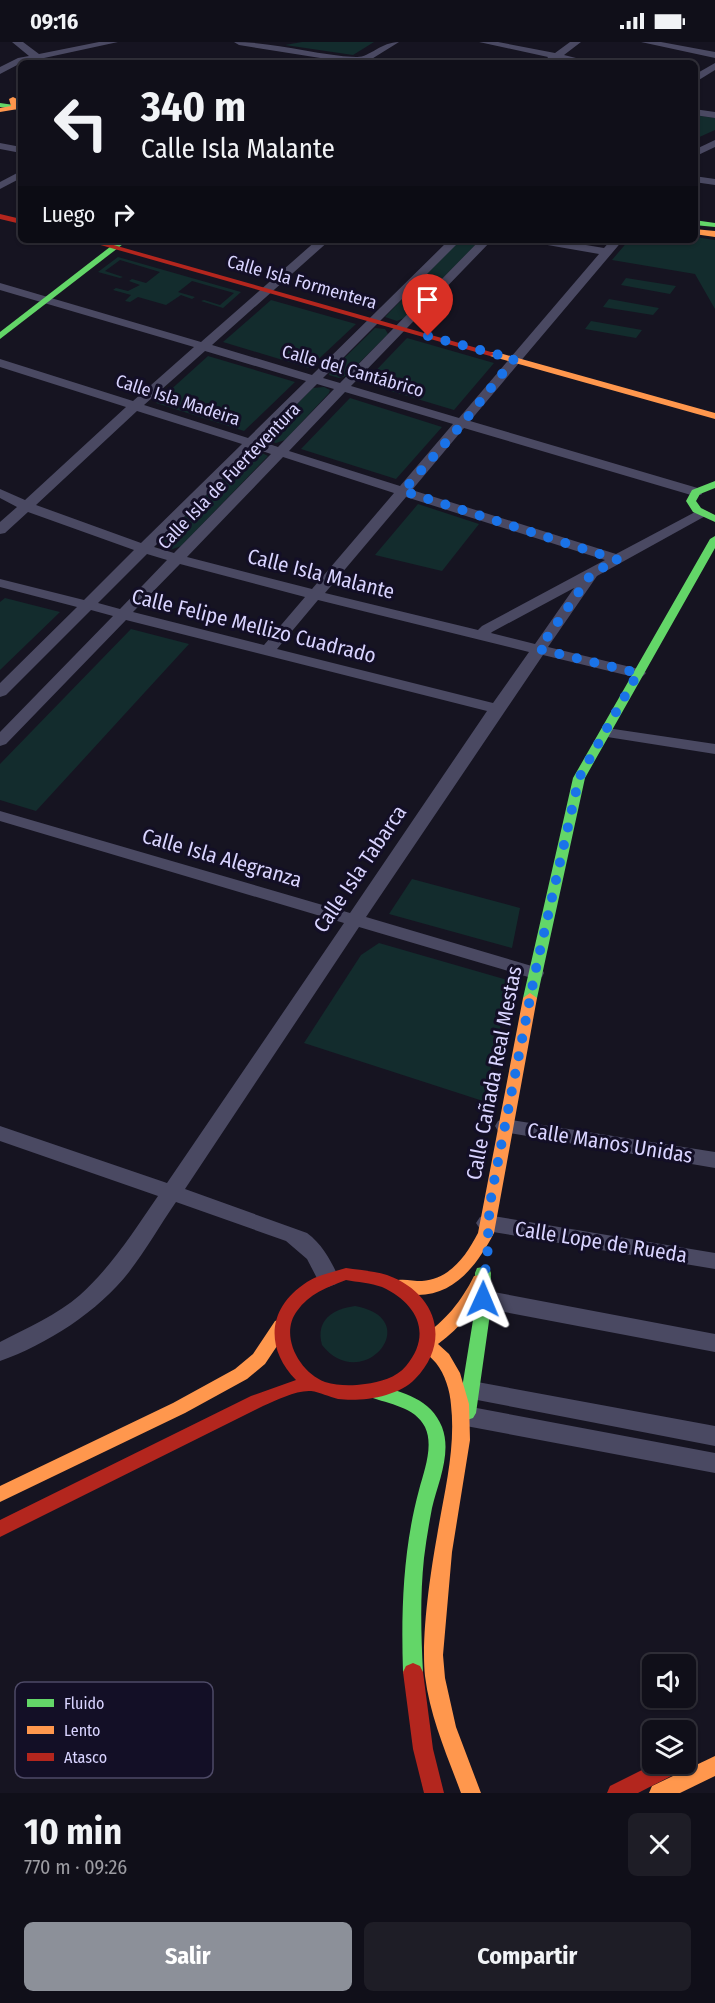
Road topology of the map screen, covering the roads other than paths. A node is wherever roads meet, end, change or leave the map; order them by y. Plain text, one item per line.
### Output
1 (16, 42) edge
2 (113, 42) edge
3 (239, 42) edge
4 (394, 42) edge
5 (484, 42) edge
6 (576, 42) edge
7 (646, 42) edge
8 (715, 55) edge
9 (36, 56) junction
10 (557, 56) junction
11 (21, 60) edge
12 (346, 60) edge
13 (362, 60) edge
14 (551, 60) edge
15 (576, 60) edge
16 (18, 62) edge
17 (715, 66) edge
18 (0, 71) edge
19 (698, 83) edge
20 (698, 113) edge
21 (715, 115) edge
22 (715, 143) edge
23 (0, 146) edge
24 (18, 149) edge
25 (698, 152) edge
26 (18, 176) edge
27 (698, 180) edge
28 (715, 182) edge
29 (0, 186) edge
30 (698, 214) edge
31 (0, 216) edge
32 (715, 216) edge
33 (18, 221) edge
34 (698, 223) edge
35 (715, 225) edge
36 (698, 232) edge
37 (715, 234) edge
38 (321, 243) edge
39 (452, 243) edge
40 (483, 243) edge
41 (554, 243) edge
42 (614, 243) edge
43 (120, 244) edge
44 (606, 252) junction
45 (0, 286) edge
46 (266, 290) junction
47 (47, 300) junction
48 (373, 321) junction
49 (400, 328) junction
50 (0, 336) edge
51 (203, 346) junction
52 (514, 359) junction
53 (0, 363) edge
54 (316, 379) junction
55 (344, 386) junction
56 (136, 405) junction
57 (715, 416) edge
58 (463, 423) junction
59 (252, 443) junction
60 (280, 452) junction
61 (715, 484) edge
62 (403, 491) junction
63 (696, 492) junction
64 (0, 493) edge
65 (26, 507) junction
66 (709, 517) edge
67 (0, 530) edge
68 (715, 539) edge
69 (143, 549) junction
70 (176, 559) junction
71 (618, 560) junction
72 (592, 573) junction
73 (0, 584) edge
74 (314, 595) junction
75 (87, 605) junction
76 (121, 614) junction
77 (482, 635) junction
78 (539, 649) junction
79 (267, 651) junction
80 (638, 673) junction
81 (0, 692) edge
82 (497, 709) junction
83 (607, 733) junction
84 (0, 741) edge
85 (715, 749) edge
86 (0, 816) edge
87 (354, 921) junction
88 (535, 973) junction
89 (505, 1126) junction
90 (0, 1133) edge
91 (715, 1160) edge
92 (169, 1192) junction
93 (487, 1222) junction
94 (715, 1261) edge
95 (483, 1274) junction
96 (328, 1278) junction
97 (399, 1286) junction
98 (483, 1299) junction
99 (280, 1326) junction
100 (428, 1343) junction
101 (715, 1343) edge
102 (0, 1352) edge
103 (312, 1384) junction
104 (472, 1390) junction
105 (376, 1392) junction
106 (464, 1421) junction
107 (715, 1436) edge
108 (715, 1463) edge
109 (0, 1494) edge
110 (0, 1529) edge
111 (715, 1766) edge
112 (654, 1774) edge
113 (434, 1793) edge
114 (471, 1793) edge
115 (617, 1793) edge
116 (659, 1793) edge

1 - 9 street
2 - 9 street
3 - 12 street
4 - 13 street
5 - 10 street
6 - 10 street
7 - 8 street
9 - 11 street
10 - 14 street
10 - 15 street
16 - 18 street
17 - 19 street
20 - 21 street
22 - 25 street
23 - 24 street
26 - 29 street
27 - 28 street
30 - 32 main road
31 - 33 main road
34 - 35 main road
36 - 37 main road
38 - 46 street
39 - 48 street, Calle Isla de Fuerteventura
40 - 49 street, Calle Isla de Fuerteventura
41 - 44 street
42 - 44 street
43 - 46 main road, Calle Isla Formentera
43 - 47 main road
44 - 52 street
45 - 47 street, Calle del Cantábrico
46 - 48 main road, Calle Isla Formentera
46 - 51 street
47 - 50 main road
47 - 51 street, Calle del Cantábrico
48 - 49 main road, Calle Isla Formentera
48 - 54 street, Calle Isla de Fuerteventura
49 - 52 main road, Calle Isla Formentera
49 - 55 street, Calle Isla de Fuerteventura
51 - 54 street, Calle del Cantábrico
51 - 56 street
52 - 57 main road, Calle Isla Formentera
52 - 58 street
53 - 56 street, Calle Isla Madeira
54 - 55 street, Calle del Cantábrico
54 - 59 street, Calle Isla de Fuerteventura
55 - 58 street, Calle del Cantábrico
55 - 60 street, Calle Isla de Fuerteventura
56 - 59 street, Calle Isla Madeira
56 - 65 street
58 - 62 street
58 - 63 street, Calle del Cantábrico
59 - 60 street, Calle Isla Madeira
59 - 69 street, Calle Isla de Fuerteventura
60 - 62 street, Calle Isla Madeira
60 - 70 street, Calle Isla de Fuerteventura
61 - 63 main road
62 - 71 street, Calle Isla Madeira
62 - 74 street
63 - 66 main road
64 - 65 street, Calle Isla Malante
65 - 67 street
65 - 69 street, Calle Isla Malante
66 - 71 street
68 - 80 main road, Calle Cañada Real Mestas
69 - 70 street, Calle Isla Malante
69 - 75 street, Calle Isla de Fuerteventura
70 - 74 street, Calle Isla Malante
70 - 76 street, Calle Isla de Fuerteventura
71 - 72 street
72 - 77 street
72 - 78 street, Calle Isla Tabarca
73 - 75 street, Calle Felipe Mellizo Cuadrado
74 - 77 street, Calle Isla Malante
74 - 79 street
75 - 76 street, Calle Felipe Mellizo Cuadrado
75 - 81 street, Calle Isla de Fuerteventura
76 - 79 street, Calle Felipe Mellizo Cuadrado
76 - 84 street, Calle Isla de Fuerteventura
77 - 78 street, Calle Isla Malante
78 - 80 street, Calle Isla Malante
78 - 82 street, Calle Isla Tabarca
79 - 82 street, Calle Felipe Mellizo Cuadrado
80 - 83 main road, Calle Cañada Real Mestas
82 - 87 street, Calle Isla Tabarca
83 - 85 street
83 - 88 main road, Calle Cañada Real Mestas
86 - 87 street, Calle Isla Alegranza
87 - 88 street, Calle Isla Alegranza
87 - 92 street, Calle Isla Tabarca
88 - 89 main road, Calle Cañada Real Mestas
89 - 91 street, Calle Manos Unidas
89 - 93 main road, Calle Cañada Real Mestas
90 - 92 street
92 - 96 street
92 - 102 street, Calle Isla Tabarca
93 - 94 street, Calle Lope de Rueda
93 - 95 main road, Calle Cañada Real Mestas
93 - 97 main road, Calle Cañada Real Mestas
95 - 98 main road
95 - 100 main road, Calle Cañada Real Mestas
96 - 97 main road
96 - 99 main road
97 - 100 main road
98 - 101 street
98 - 104 main road
99 - 103 main road
99 - 109 main road
100 - 105 main road
100 - 106 main road
103 - 105 main road
103 - 110 main road
104 - 106 main road
104 - 107 street
105 - 113 main road
106 - 108 street
106 - 114 main road
111 - 116 main road
112 - 115 main road

